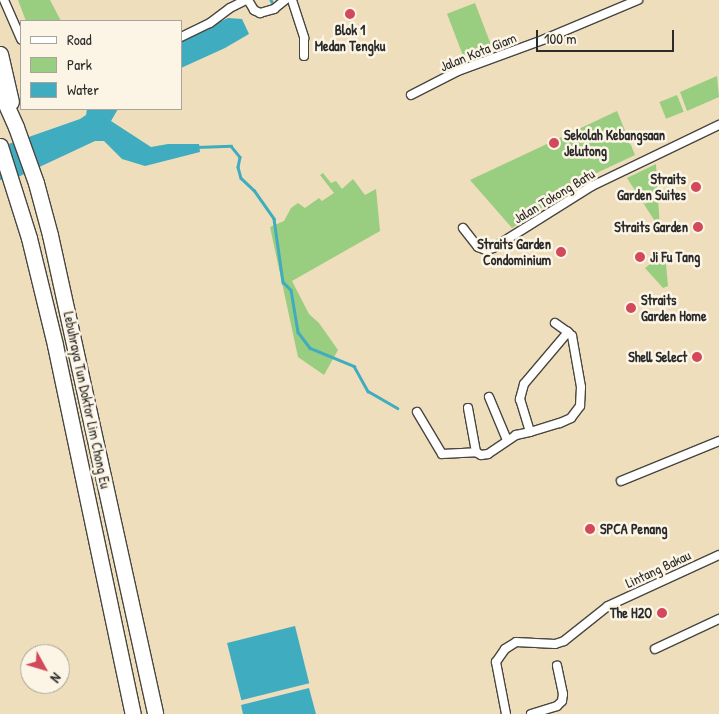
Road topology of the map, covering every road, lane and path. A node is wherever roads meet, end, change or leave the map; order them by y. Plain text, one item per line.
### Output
1 (4, 0) edge
2 (247, 0) edge
3 (285, 0) edge
4 (292, 0) edge
5 (615, 0) edge
6 (638, 0) edge
7 (617, 9) junction
8 (182, 36) edge
9 (20, 37) edge
10 (0, 54) edge
11 (304, 56) dead end
12 (0, 91) edge
13 (411, 95) dead end
14 (719, 125) edge
15 (16, 127) junction
16 (0, 146) edge
17 (463, 228) dead end
18 (555, 323) dead end
19 (568, 332) junction
20 (489, 397) dead end
21 (468, 408) dead end
22 (417, 412) dead end
23 (530, 432) junction
24 (507, 440) junction
25 (719, 440) edge
26 (476, 452) junction
27 (621, 481) dead end
28 (719, 555) edge
29 (719, 619) edge
30 (655, 649) dead end
31 (557, 666) dead end
32 (133, 714) edge
33 (155, 714) edge
34 (506, 714) edge
35 (531, 714) edge

1 - 9 street
2 - 3 street
2 - 8 street
4 - 11 street
5 - 7 street
6 - 7 street, Jalan Kota Giam
7 - 13 street, Jalan Kota Giam
10 - 15 highway
12 - 15 highway, Lebuhraya Tun Doktor Lim Chong Eu
14 - 17 street, Jalan Tokong Batu
15 - 33 highway, Lebuhraya Tun Doktor Lim Chong Eu
16 - 32 highway, Lebuhraya Tun Doktor Lim Chong Eu
18 - 19 street
19 - 23 street
19 - 23 street
20 - 24 street
21 - 26 street
22 - 26 street
23 - 24 street
24 - 26 street
25 - 27 street
28 - 34 street, Lintang Bakau
29 - 30 street
31 - 35 street

